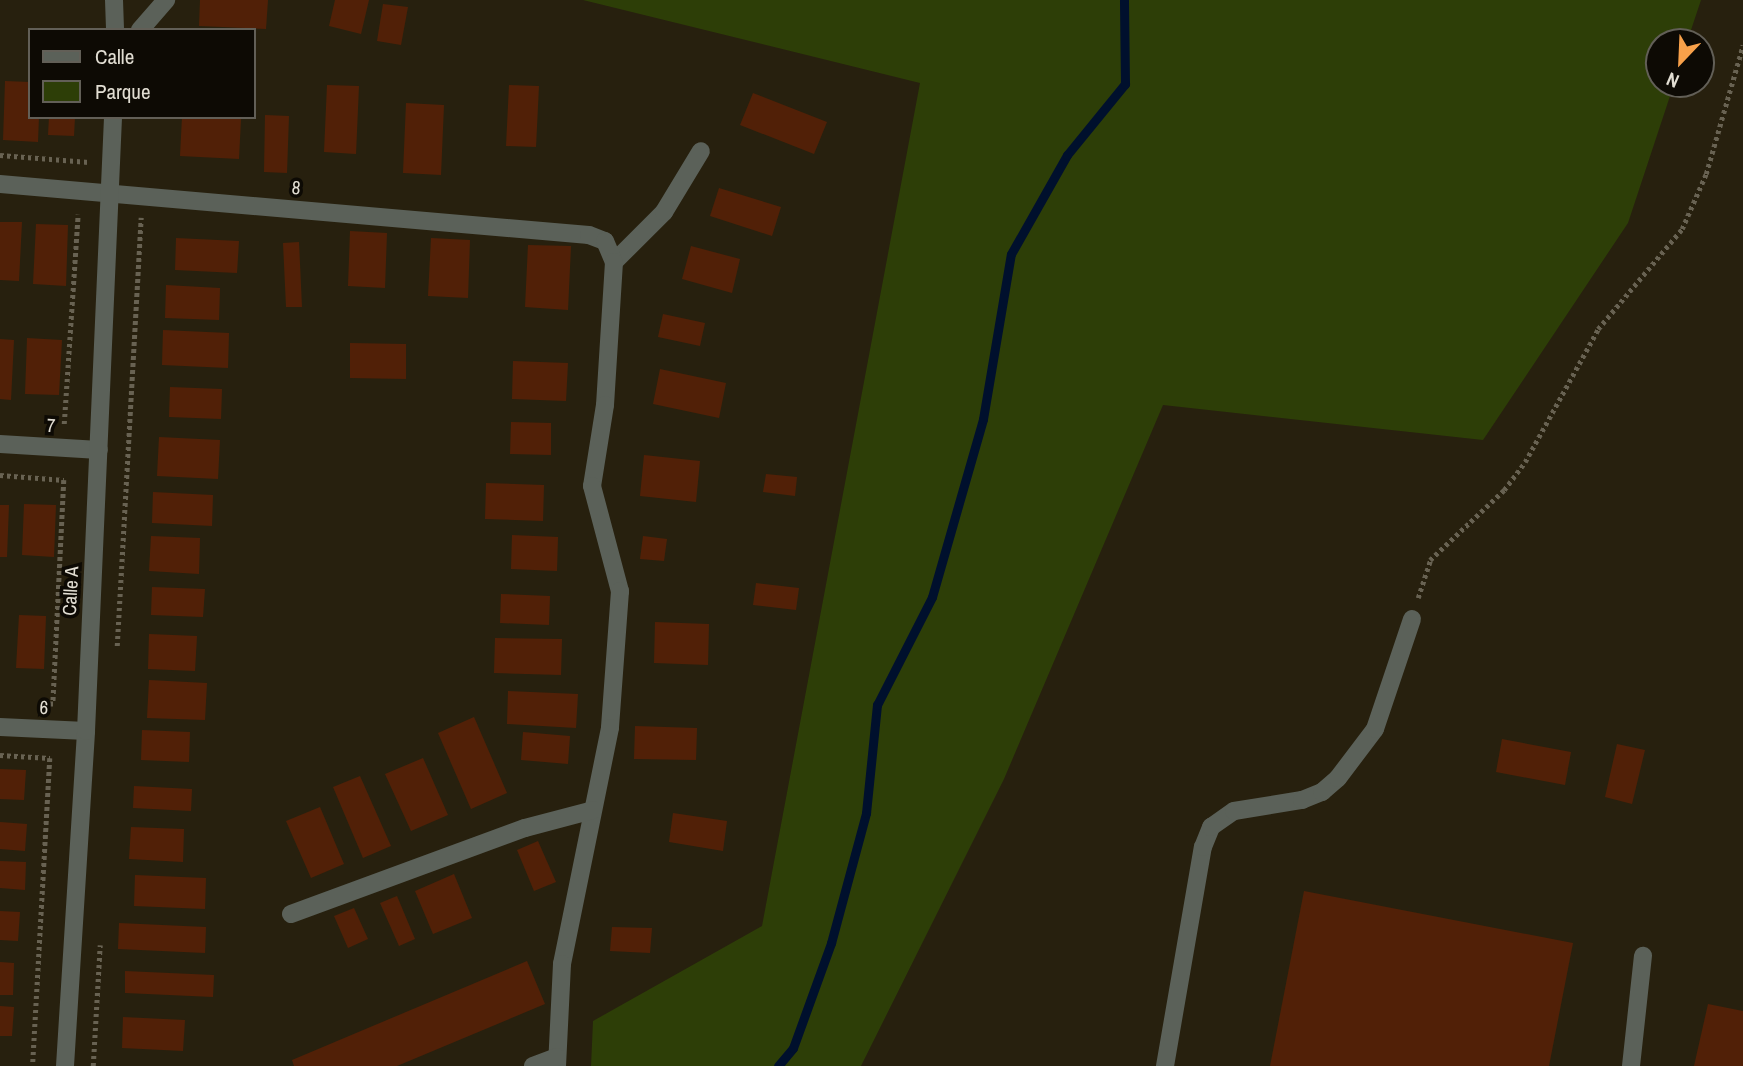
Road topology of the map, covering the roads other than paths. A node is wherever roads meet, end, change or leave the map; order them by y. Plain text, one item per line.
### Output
1 (114, 0) edge
2 (152, 0) edge
3 (166, 0) edge
4 (144, 24) edge
5 (115, 28) edge
6 (113, 119) edge
7 (701, 151) dead end
8 (0, 184) edge
9 (110, 192) junction
10 (614, 262) junction
11 (0, 444) edge
12 (99, 450) junction
13 (1412, 619) road end
14 (0, 727) edge
15 (86, 731) junction
16 (593, 810) junction
17 (291, 914) dead end
18 (1643, 956) dead end
19 (556, 1061) edge
20 (65, 1066) edge
21 (533, 1066) edge
22 (1165, 1066) edge
23 (1631, 1066) edge

1 - 5 street
2 - 4 street
3 - 4 street
6 - 9 street, Calle A
7 - 10 street
8 - 9 street, 8
9 - 10 street, 8
9 - 12 street, Calle A
10 - 16 street
11 - 12 street, 7
12 - 15 street, Calle A
13 - 22 street
14 - 15 street, 6
15 - 20 street, Calle A
16 - 17 street
16 - 19 street
18 - 23 street
19 - 21 street

